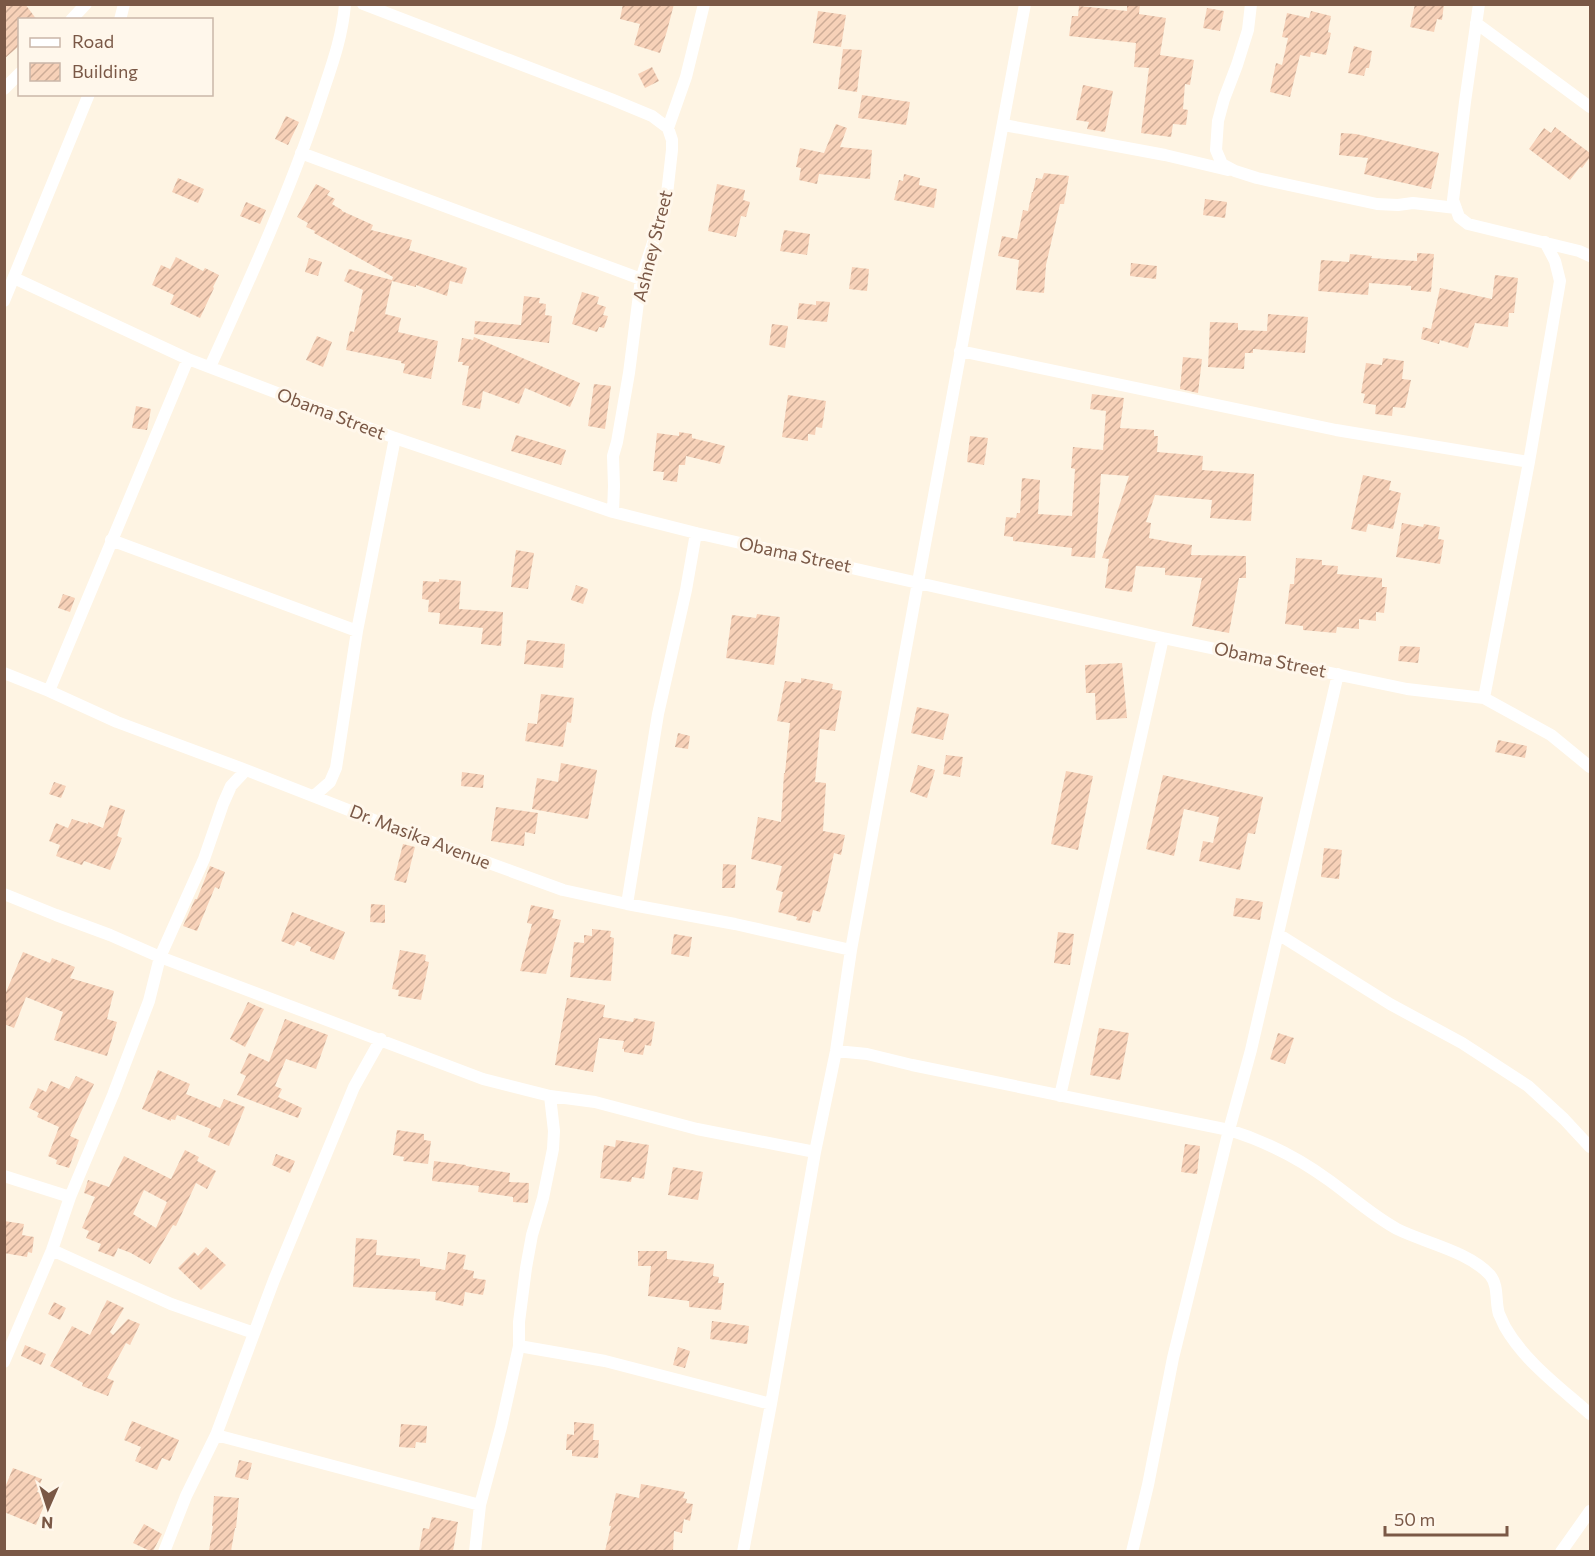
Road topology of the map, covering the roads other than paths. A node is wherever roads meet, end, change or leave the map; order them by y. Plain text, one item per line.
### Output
1 (86, 4) edge
2 (345, 4) edge
3 (363, 4) edge
4 (704, 4) edge
5 (1025, 4) edge
6 (1251, 4) edge
7 (1479, 4) edge
8 (73, 18) edge
9 (1476, 22) junction
10 (18, 75) edge
11 (4, 89) edge
12 (88, 96) edge
13 (1590, 107) edge
14 (1004, 125) junction
15 (668, 128) junction
16 (301, 153) junction
17 (1235, 171) junction
18 (1456, 208) junction
19 (1545, 242) junction
20 (1590, 256) edge
21 (14, 278) junction
22 (641, 279) junction
23 (4, 300) edge
24 (960, 351) junction
25 (188, 359) junction
26 (210, 367) junction
27 (395, 438) junction
28 (1529, 462) junction
29 (613, 512) junction
30 (696, 533) junction
31 (111, 540) junction
32 (918, 582) junction
33 (357, 631) junction
34 (1163, 638) junction
35 (4, 673) edge
36 (1338, 674) junction
37 (49, 691) junction
38 (1484, 698) junction
39 (1590, 767) edge
40 (246, 770) junction
41 (314, 796) junction
42 (4, 894) edge
43 (627, 904) junction
44 (1278, 934) junction
45 (851, 950) junction
46 (160, 957) junction
47 (381, 1040) junction
48 (836, 1051) junction
49 (550, 1096) junction
50 (1060, 1096) junction
51 (1229, 1131) junction
52 (1590, 1147) edge
53 (814, 1152) junction
54 (4, 1176) edge
55 (70, 1197) junction
56 (52, 1250) junction
57 (254, 1333) junction
58 (519, 1346) junction
59 (4, 1362) edge
60 (771, 1404) junction
61 (1590, 1414) edge
62 (216, 1435) junction
63 (480, 1505) junction
64 (1590, 1511) edge
65 (164, 1551) edge
66 (475, 1551) edge
67 (743, 1551) edge
68 (1132, 1551) edge
69 (1561, 1551) edge

1 - 8 street
2 - 16 street
3 - 15 street
4 - 15 street
5 - 14 street
6 - 17 street
7 - 9 street
9 - 13 street
9 - 18 street
10 - 11 street
12 - 21 street
14 - 17 street
14 - 24 street
15 - 22 street, Ashney Street
16 - 22 street
16 - 26 street
17 - 18 street
18 - 19 street
19 - 20 street
19 - 28 street
21 - 23 street
21 - 25 street, Obama Street
22 - 29 street, Ashney Street
24 - 28 street
24 - 32 street
25 - 26 street, Obama Street
25 - 31 street
26 - 27 street, Obama Street
27 - 29 street, Obama Street
27 - 33 street
28 - 38 street
29 - 30 street, Obama Street
30 - 32 street, Obama Street
30 - 43 street
31 - 33 street
31 - 37 street
32 - 34 street, Obama Street
32 - 45 street
33 - 41 street
34 - 36 street, Obama Street
34 - 50 street
35 - 37 street, Dr. Masika Avenue
36 - 38 street, Obama Street
36 - 44 street
37 - 40 street, Dr. Masika Avenue
38 - 39 street, Obama Street
40 - 41 street, Dr. Masika Avenue
40 - 46 street
41 - 43 street, Dr. Masika Avenue
42 - 46 street
43 - 45 street, Dr. Masika Avenue
44 - 51 street
44 - 52 street
45 - 48 street
46 - 47 street
46 - 55 street
47 - 49 street
47 - 57 street
48 - 50 street
48 - 53 street
49 - 53 street
49 - 58 street
50 - 51 street
51 - 61 street
51 - 68 street
53 - 60 street
54 - 55 street
55 - 56 street
56 - 57 street
56 - 59 street
57 - 62 street
58 - 60 street
58 - 63 street
60 - 67 street
62 - 63 street
62 - 65 street
63 - 66 street
64 - 69 street

